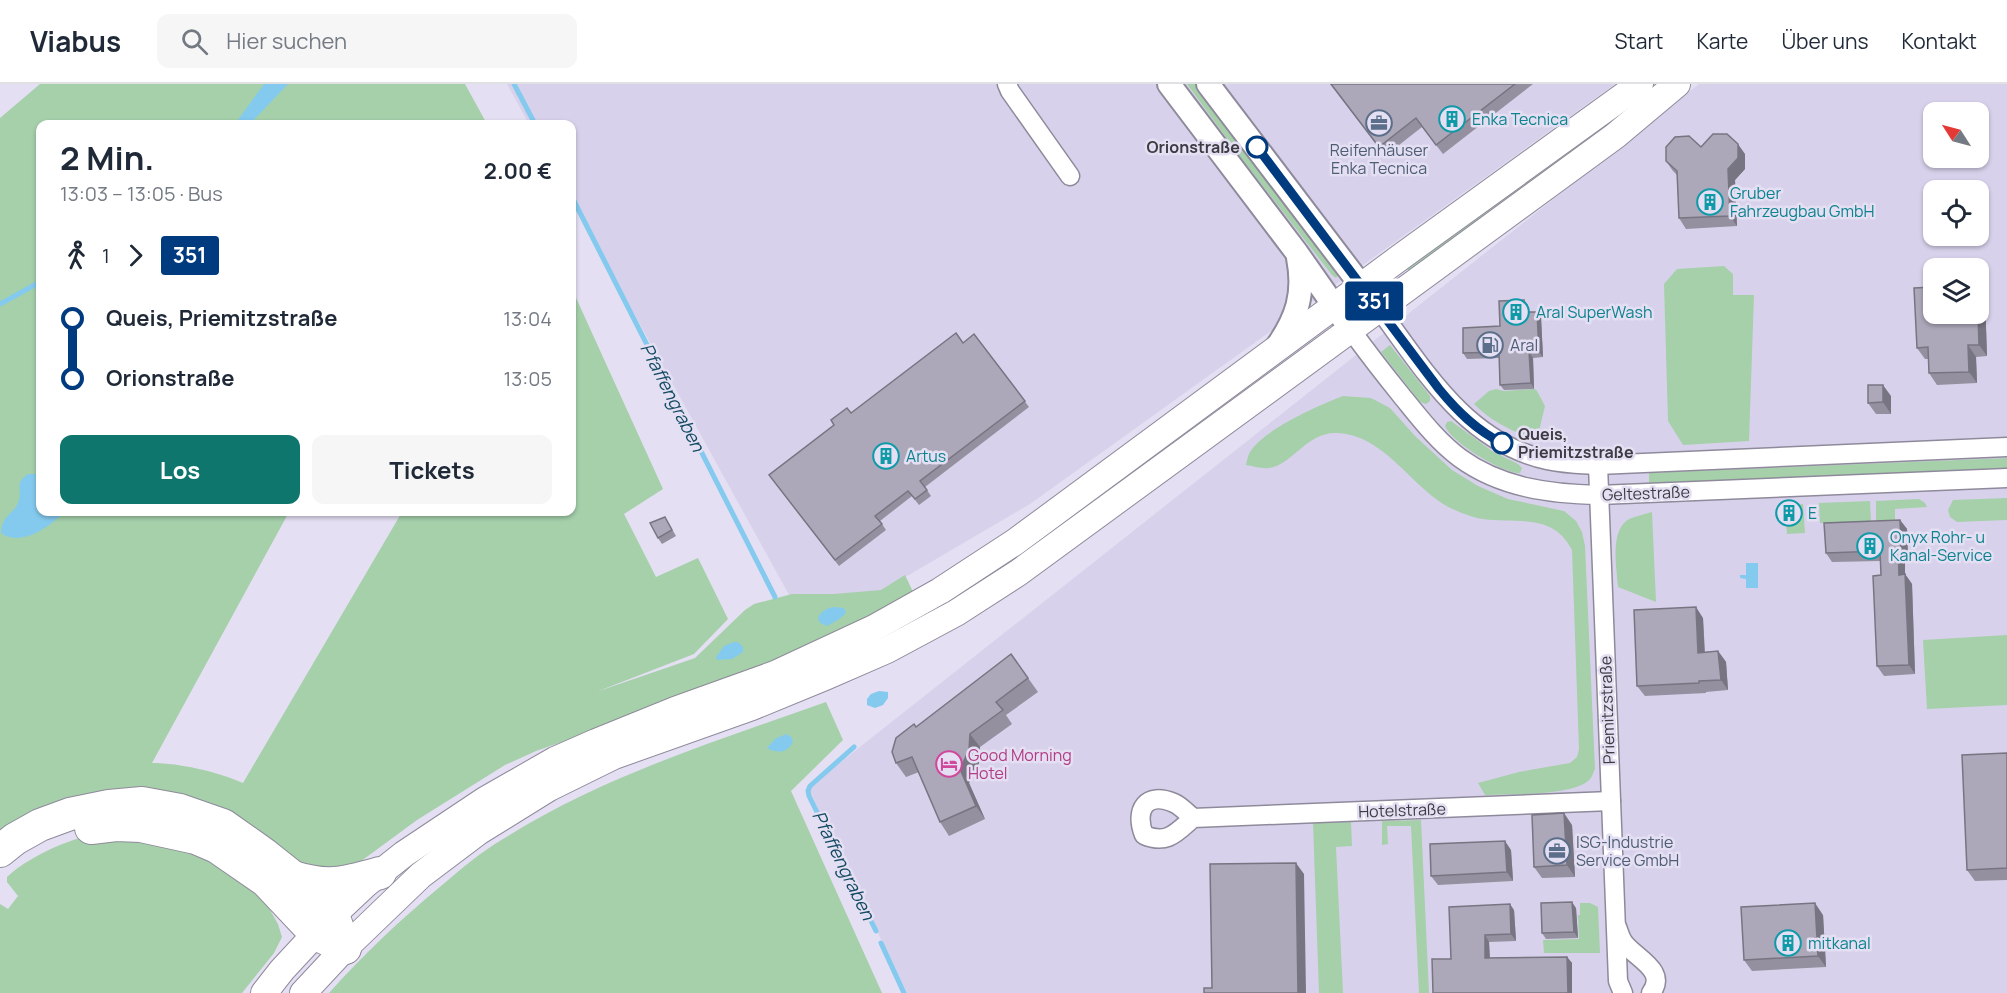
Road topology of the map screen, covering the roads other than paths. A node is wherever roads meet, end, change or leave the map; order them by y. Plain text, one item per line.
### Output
1 (1007, 84) edge
2 (1169, 84) edge
3 (1208, 84) edge
4 (1640, 84) edge
5 (1677, 84) edge
6 (1070, 176) dead end
7 (1297, 253) junction
8 (1362, 285) junction
9 (1334, 306) junction
10 (1379, 309) junction
11 (1351, 330) junction
12 (1273, 351) junction
13 (2007, 447) edge
14 (1598, 465) junction
15 (2007, 478) edge
16 (1599, 495) junction
17 (1611, 801) junction
18 (1192, 818) dead end
19 (0, 851) edge
20 (0, 873) edge
21 (380, 873) junction
22 (293, 877) junction
23 (325, 925) junction
24 (1616, 925) junction
25 (345, 948) junction
26 (264, 993) edge
27 (303, 993) edge
28 (1623, 993) edge
29 (1651, 993) edge

1 - 6 street
2 - 7 street
3 - 8 street
4 - 8 main road
5 - 10 main road
7 - 9 street
7 - 12 street
8 - 9 main road
8 - 10 street
9 - 11 street
9 - 12 main road
10 - 11 main road
10 - 14 street, Geltestraße
11 - 16 street, Geltestraße
11 - 25 main road
12 - 21 main road
13 - 14 street, Geltestraße
14 - 16 street, Priemitzstraße
15 - 16 street, Geltestraße
16 - 17 street, Priemitzstraße
17 - 18 street, Hotelstraße
17 - 24 street, Priemitzstraße
19 - 22 highway
20 - 23 highway
21 - 22 highway
21 - 23 main road
22 - 23 highway
23 - 25 highway
23 - 26 main road
24 - 28 street, Priemitzstraße
24 - 29 street
25 - 27 main road

